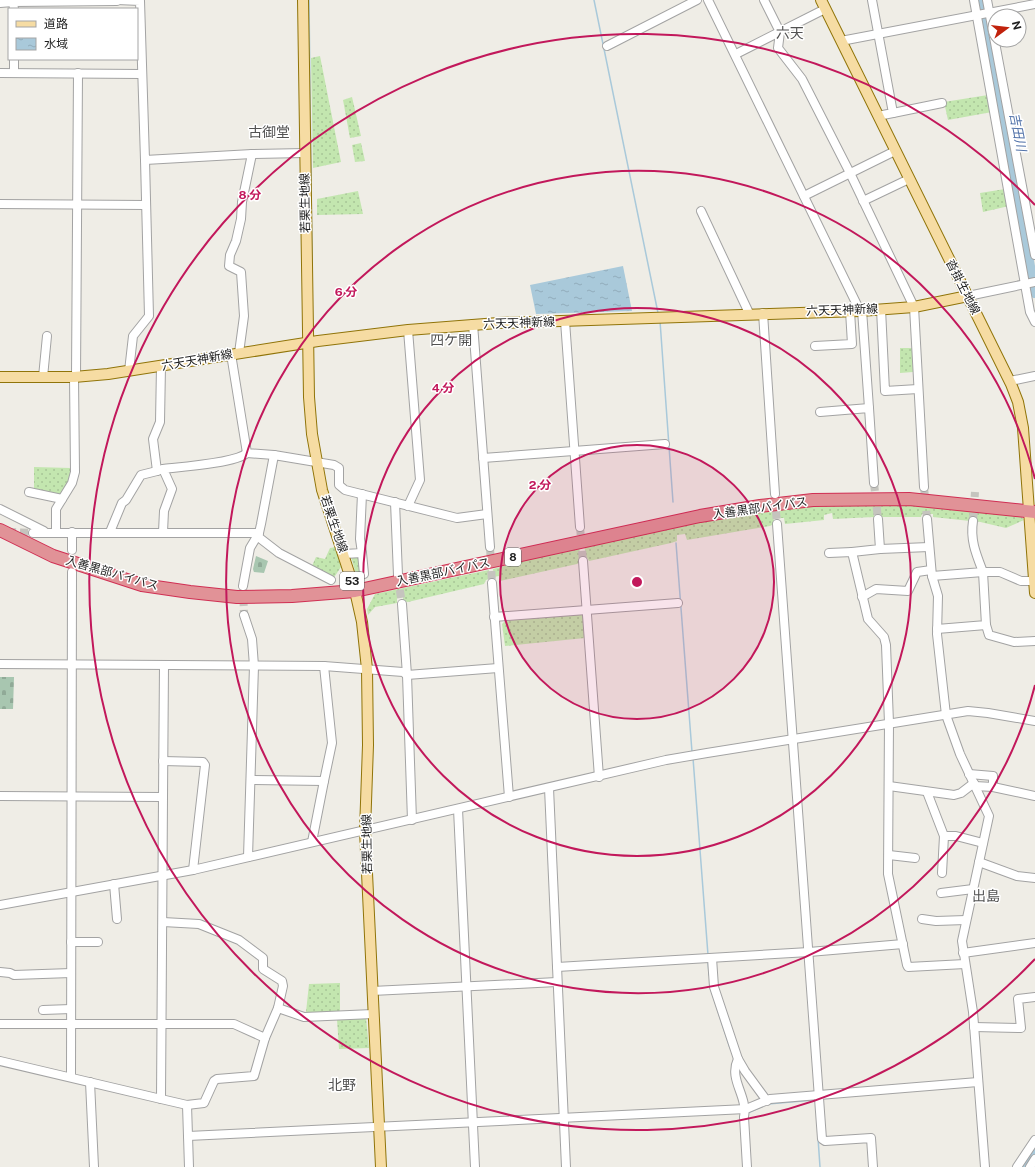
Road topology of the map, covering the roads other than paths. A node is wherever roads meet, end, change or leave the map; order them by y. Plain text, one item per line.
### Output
1 (303, 0) edge
2 (697, 0) edge
3 (708, 0) edge
4 (872, 0) edge
5 (974, 0) edge
6 (118, 1) edge
7 (767, 1) edge
8 (0, 3) edge
9 (14, 4) edge
10 (1035, 4) edge
11 (823, 5) edge
12 (1012, 8) edge
13 (987, 13) edge
14 (978, 16) junction
15 (780, 32) junction
16 (878, 34) junction
17 (841, 41) junction
18 (607, 46) dead end
19 (996, 48) edge
20 (736, 54) junction
21 (14, 60) edge
22 (0, 73) edge
23 (14, 73) junction
24 (78, 73) junction
25 (142, 74) junction
26 (942, 103) dead end
27 (893, 113) junction
28 (878, 116) junction
29 (895, 151) junction
30 (305, 153) junction
31 (252, 154) junction
32 (145, 160) junction
33 (850, 173) junction
34 (909, 179) junction
35 (804, 196) junction
36 (863, 201) junction
37 (0, 204) edge
38 (76, 204) junction
39 (146, 205) junction
40 (701, 211) dead end
41 (1035, 255) edge
42 (1029, 283) edge
43 (968, 296) junction
44 (914, 307) junction
45 (881, 309) junction
46 (857, 310) junction
47 (749, 313) junction
48 (763, 313) junction
49 (565, 321) junction
50 (1035, 322) edge
51 (473, 324) junction
52 (408, 330) junction
53 (47, 336) dead end
54 (308, 342) junction
55 (815, 346) dead end
56 (235, 354) junction
57 (161, 366) junction
58 (129, 371) junction
59 (1035, 376) edge
60 (0, 377) edge
61 (43, 377) junction
62 (75, 377) junction
63 (1010, 381) junction
64 (918, 389) junction
65 (869, 408) junction
66 (820, 412) dead end
67 (665, 444) dead end
68 (574, 451) junction
69 (247, 452) junction
70 (274, 455) junction
71 (482, 458) junction
72 (316, 462) junction
73 (160, 470) junction
74 (874, 483) tunnel mouth
75 (924, 487) tunnel mouth
76 (29, 492) dead end
77 (362, 494) junction
78 (775, 494) tunnel mouth
79 (62, 499) junction
80 (395, 502) junction
81 (408, 506) junction
82 (0, 509) edge
83 (1032, 511) edge
84 (487, 514) junction
85 (878, 519) tunnel mouth
86 (927, 519) tunnel mouth
87 (973, 521) tunnel mouth
88 (777, 524) tunnel mouth
89 (580, 527) tunnel mouth
90 (0, 530) edge
91 (46, 532) junction
92 (56, 532) junction
93 (72, 532) junction
94 (110, 532) junction
95 (163, 532) junction
96 (33, 533) tunnel mouth
97 (258, 534) junction
98 (490, 547) tunnel mouth
99 (929, 547) junction
100 (880, 549) junction
101 (72, 550) dead end
102 (852, 552) junction
103 (362, 553) junction
104 (830, 553) dead end
105 (344, 554) junction
106 (583, 561) tunnel mouth
107 (72, 572) dead end
108 (983, 572) junction
109 (932, 573) junction
110 (364, 574) dead end
111 (398, 575) tunnel mouth
112 (331, 580) dead end
113 (1034, 581) edge
114 (492, 583) tunnel mouth
115 (243, 586) tunnel mouth
116 (355, 591) junction
117 (1035, 594) edge
118 (862, 597) junction
119 (678, 603) dead end
120 (402, 604) tunnel mouth
121 (587, 610) junction
122 (244, 614) tunnel mouth
123 (494, 617) junction
124 (986, 625) junction
125 (937, 629) junction
126 (1035, 641) edge
127 (0, 664) edge
128 (71, 665) junction
129 (164, 665) junction
130 (254, 666) junction
131 (324, 666) junction
132 (498, 668) junction
133 (367, 669) junction
134 (407, 675) junction
135 (946, 715) junction
136 (1035, 721) edge
137 (889, 723) junction
138 (794, 739) junction
139 (163, 761) junction
140 (969, 774) junction
141 (599, 777) junction
142 (251, 780) junction
143 (324, 781) junction
144 (975, 785) junction
145 (888, 786) junction
146 (993, 787) junction
147 (549, 788) junction
148 (927, 792) junction
149 (0, 796) edge
150 (71, 796) junction
151 (1035, 796) edge
152 (163, 797) junction
153 (509, 797) junction
154 (458, 809) junction
155 (412, 820) junction
156 (365, 831) junction
157 (944, 836) junction
158 (312, 842) junction
159 (983, 843) junction
160 (889, 855) junction
161 (248, 857) junction
162 (916, 858) dead end
163 (979, 862) junction
164 (193, 870) junction
165 (942, 873) dead end
166 (162, 875) junction
167 (1035, 878) edge
168 (114, 884) junction
169 (973, 889) junction
170 (72, 892) junction
171 (941, 893) dead end
172 (0, 905) edge
173 (117, 919) dead end
174 (922, 919) dead end
175 (966, 920) junction
176 (163, 922) junction
177 (71, 942) junction
178 (98, 942) dead end
179 (1035, 943) edge
180 (903, 944) junction
181 (809, 952) junction
182 (963, 953) junction
183 (712, 958) junction
184 (965, 964) junction
185 (557, 967) junction
186 (0, 972) edge
187 (71, 973) junction
188 (558, 982) junction
189 (466, 987) junction
190 (372, 992) junction
191 (1035, 997) edge
192 (278, 1008) junction
193 (71, 1009) junction
194 (43, 1010) dead end
195 (373, 1014) junction
196 (0, 1024) edge
197 (71, 1024) junction
198 (162, 1024) junction
199 (974, 1027) junction
200 (265, 1038) junction
201 (738, 1059) junction
202 (0, 1061) edge
203 (71, 1077) junction
204 (90, 1082) junction
205 (978, 1082) junction
206 (819, 1095) junction
207 (161, 1099) junction
208 (766, 1101) junction
209 (187, 1105) junction
210 (746, 1109) junction
211 (564, 1117) junction
212 (473, 1122) junction
213 (379, 1127) junction
214 (188, 1136) junction
215 (1035, 1140) edge
216 (1035, 1159) edge
217 (94, 1167) edge
218 (189, 1167) edge
219 (381, 1167) edge
220 (475, 1167) edge
221 (566, 1167) edge
222 (747, 1167) edge
223 (873, 1167) edge
224 (985, 1167) edge
225 (1017, 1167) edge
226 (1030, 1167) edge

1 - 30 main road, 若栗生地線 / 53
2 - 18 street
3 - 20 street
4 - 16 street
5 - 14 street
6 - 9 street
6 - 25 street
7 - 15 street
8 - 9 street
10 - 12 street
11 - 15 street
11 - 17 main road, 沓掛生地線
13 - 14 street
14 - 16 street
14 - 42 street
15 - 20 street
15 - 33 street
16 - 17 street
16 - 27 street
17 - 28 main road, 沓掛生地線
19 - 41 street
20 - 35 street
21 - 23 street
22 - 23 street
23 - 24 street
24 - 25 street
24 - 38 street
25 - 32 street
26 - 27 street
27 - 28 street
28 - 29 main road, 沓掛生地線
29 - 33 street
29 - 34 main road, 沓掛生地線
30 - 31 street
30 - 54 main road, 若栗生地線 / 53
31 - 32 street
31 - 56 street
32 - 39 street
33 - 35 street
33 - 36 street
34 - 36 street
34 - 43 main road, 沓掛生地線
35 - 46 street
36 - 44 street
37 - 38 street
38 - 39 street
38 - 62 street
39 - 58 street
40 - 47 street
42 - 43 street
42 - 50 street
43 - 44 main road, 六天天神新線
43 - 63 main road, 沓掛生地線
44 - 45 main road, 六天天神新線
44 - 64 street
45 - 46 main road, 六天天神新線
45 - 64 street
46 - 48 main road, 六天天神新線
46 - 55 street
46 - 65 street
47 - 48 main road, 六天天神新線
47 - 49 main road, 六天天神新線
48 - 78 street
49 - 51 main road, 六天天神新線
49 - 68 street
51 - 52 main road, 六天天神新線
51 - 71 street
52 - 54 main road, 六天天神新線
52 - 81 street
53 - 61 street
54 - 56 main road, 六天天神新線
54 - 72 main road, 若栗生地線 / 53
56 - 57 main road, 六天天神新線
56 - 69 street
57 - 58 main road, 六天天神新線
57 - 73 street
58 - 62 main road, 六天天神新線
59 - 63 street
60 - 61 main road, 六天天神新線
61 - 62 main road, 六天天神新線
62 - 79 street
63 - 83 main road, 沓掛生地線
64 - 75 street
65 - 66 street
65 - 74 street
67 - 68 street
68 - 71 street
68 - 89 street
69 - 70 street
69 - 73 street
70 - 72 street
70 - 97 street
71 - 84 street
72 - 77 street
72 - 105 main road, 若栗生地線 / 53
73 - 94 street
73 - 95 street
76 - 79 street
77 - 80 street
77 - 103 street
79 - 92 street
80 - 81 street
80 - 111 street
81 - 84 street
82 - 91 street
83 - 113 main road, 沓掛生地線
83 - 116 highway, 入善黒部バイパス / 8
84 - 98 street
85 - 100 street
86 - 99 street
87 - 108 street
88 - 138 street
90 - 116 highway, 入善黒部バイパス / 8
91 - 92 street
91 - 96 street
92 - 93 street
93 - 94 street
93 - 101 street
94 - 95 street
95 - 97 street
97 - 112 street
97 - 115 street
99 - 100 street
99 - 109 street
100 - 102 street
102 - 104 street
102 - 118 street
103 - 105 street
103 - 110 street
105 - 116 main road, 若栗生地線 / 53
106 - 121 street
107 - 128 street
108 - 109 street
108 - 113 street
108 - 124 street
109 - 118 street
109 - 125 street
113 - 117 main road, 沓掛生地線
114 - 123 street
116 - 133 main road, 若栗生地線 / 53
118 - 137 street
119 - 121 street
120 - 134 street
121 - 123 street
121 - 141 street
122 - 130 street
123 - 132 street
124 - 125 street
124 - 126 street
125 - 135 street
127 - 128 street
128 - 129 street
128 - 150 street
129 - 130 street
129 - 139 street
130 - 131 street
130 - 142 street
131 - 133 street
131 - 143 street
132 - 134 street
132 - 153 street
133 - 134 street
133 - 156 main road, 若栗生地線 / 53
134 - 155 street
135 - 136 street
135 - 137 street
135 - 140 street
137 - 138 street
137 - 145 street
138 - 141 street
138 - 181 street
139 - 152 street
139 - 164 street
140 - 144 street
140 - 146 street
141 - 147 street
142 - 143 street
142 - 161 street
143 - 158 street
144 - 146 street
144 - 148 street
144 - 159 street
145 - 148 street
145 - 160 street
146 - 151 street
147 - 153 street
147 - 185 street
148 - 157 street
149 - 150 street
150 - 152 street
150 - 170 street
152 - 166 street
153 - 154 street
154 - 155 street
154 - 189 street
155 - 156 street
156 - 158 street
156 - 190 main road, 若栗生地線 / 53
157 - 159 street
157 - 165 street
158 - 161 street
159 - 163 street
160 - 162 street
160 - 180 street
161 - 164 street
163 - 167 street
163 - 169 street
164 - 166 street
166 - 168 street
166 - 176 street
168 - 170 street
168 - 173 street
169 - 171 street
169 - 175 street
170 - 172 street
170 - 177 street
174 - 175 street
175 - 182 street
176 - 192 street
176 - 198 street
177 - 178 street
177 - 187 street
179 - 182 street
180 - 181 street
180 - 184 street
181 - 183 street
181 - 206 street
182 - 184 street
183 - 185 street
183 - 201 street
184 - 199 street
185 - 188 street
186 - 187 street
187 - 193 street
188 - 189 street
188 - 211 street
189 - 190 street
189 - 212 street
190 - 195 main road, 若栗生地線 / 53
191 - 199 street
192 - 195 street
192 - 200 street
193 - 194 street
193 - 197 street
195 - 213 main road, 若栗生地線 / 53
196 - 197 street
197 - 198 street
197 - 203 street
198 - 200 street
198 - 207 street
199 - 205 street
200 - 209 street
201 - 208 street
201 - 210 street
202 - 203 street
203 - 204 street
204 - 207 street
204 - 217 street
205 - 206 street
205 - 224 street
206 - 208 street
206 - 223 street
207 - 209 street
208 - 210 street
209 - 214 street
210 - 211 street
210 - 222 street
211 - 212 street
211 - 221 street
212 - 213 street
212 - 220 street
213 - 214 street
213 - 219 main road, 若栗生地線 / 53
214 - 218 street
215 - 225 street
216 - 226 street

